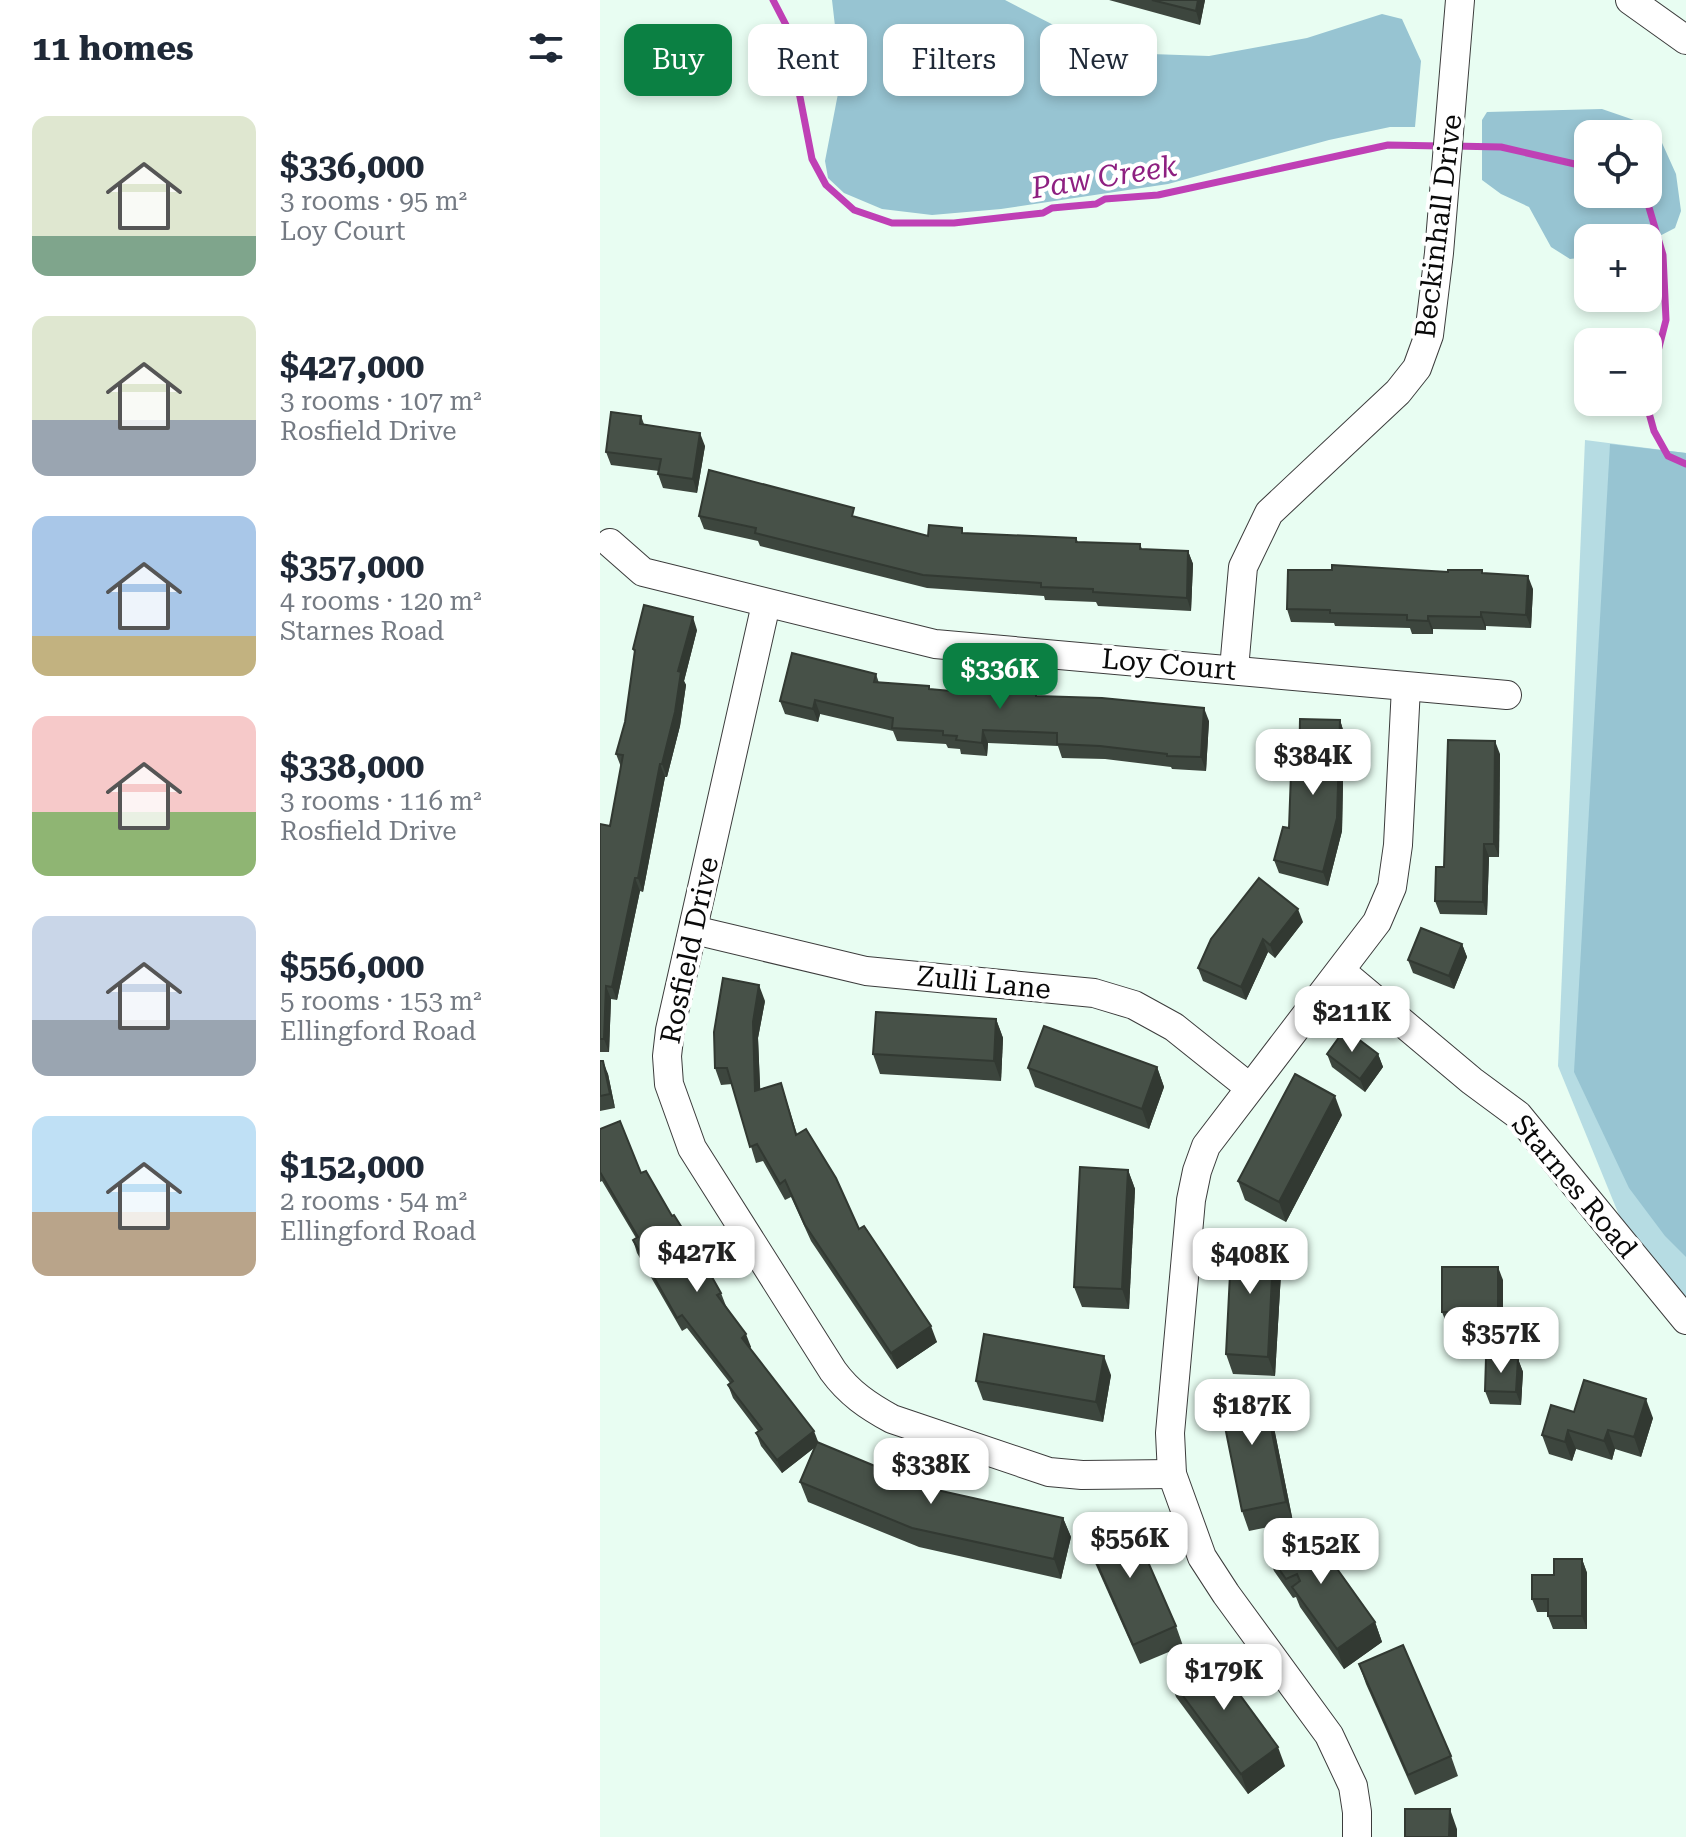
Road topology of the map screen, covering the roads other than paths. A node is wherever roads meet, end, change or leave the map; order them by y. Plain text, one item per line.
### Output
1 (1460, 0) edge
2 (1630, 0) edge
3 (1686, 40) edge
4 (610, 543) dead end
5 (766, 604) junction
6 (1234, 669) junction
7 (1406, 687) junction
8 (1507, 695) dead end
9 (694, 930) junction
10 (1341, 971) junction
11 (1249, 1087) junction
12 (1686, 1320) edge
13 (1172, 1474) junction
14 (1357, 1837) edge

1 - 6 street, Beckinhall Drive
2 - 3 street
4 - 5 street, Loy Court
5 - 6 street, Loy Court
5 - 9 street, Rosfield Drive
6 - 7 street, Loy Court
7 - 8 street, Loy Court
7 - 10 street
9 - 11 street, Zulli Lane
9 - 13 street, Rosfield Drive
10 - 11 street
10 - 12 street, Starnes Road
11 - 13 street
13 - 14 street

